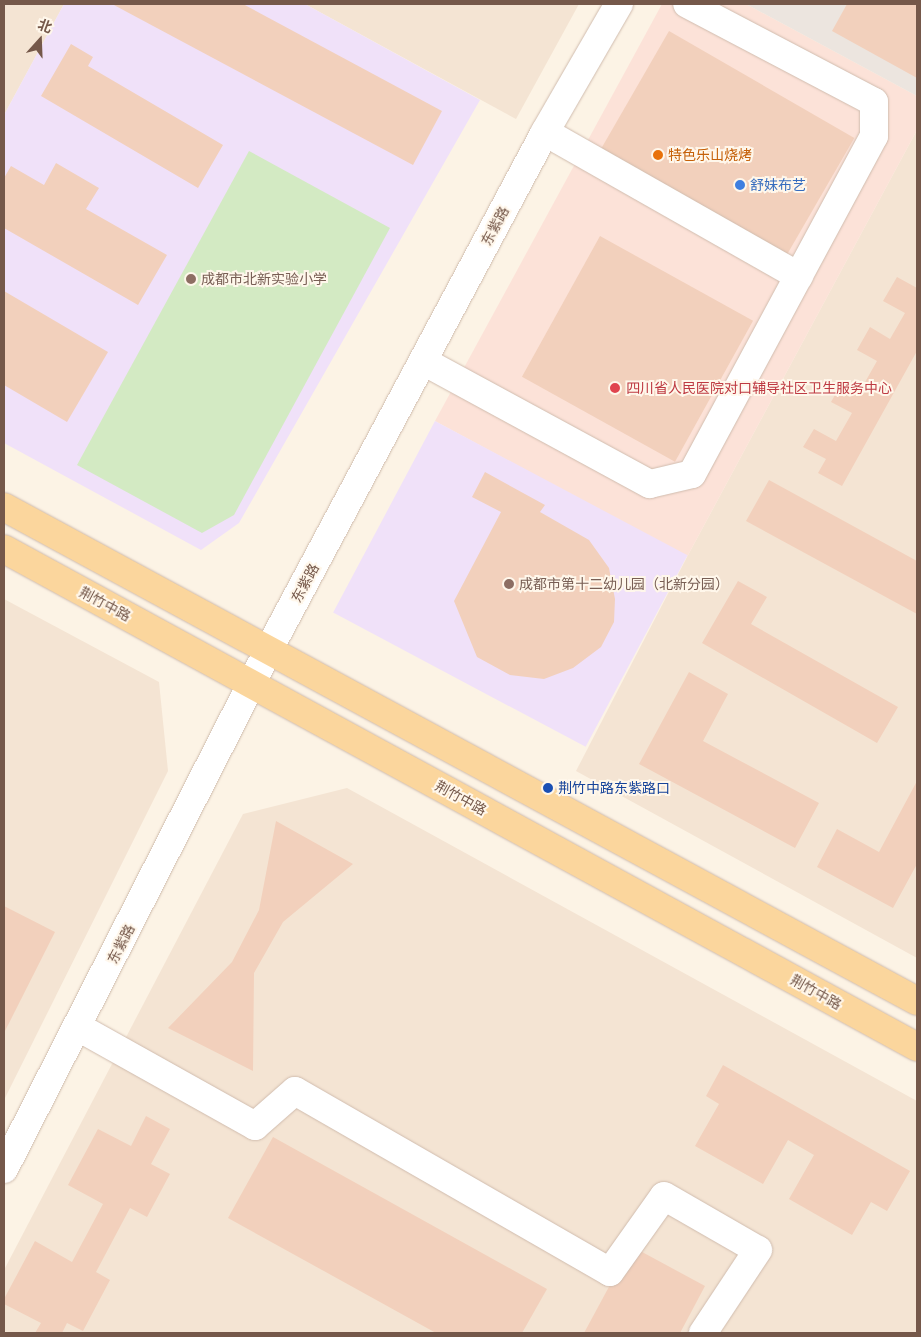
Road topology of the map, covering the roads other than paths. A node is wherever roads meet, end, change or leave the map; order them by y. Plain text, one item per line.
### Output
1 (619, 4) edge
2 (687, 4) edge
3 (545, 132) junction
4 (799, 276) junction
5 (423, 361) junction
6 (4, 508) edge
7 (4, 549) edge
8 (268, 651) junction
9 (254, 684) junction
10 (917, 1001) edge
11 (78, 1027) junction
12 (917, 1047) edge
13 (4, 1169) edge
14 (703, 1333) edge

1 - 3 street, 东紫路
2 - 4 street
3 - 4 street
3 - 5 street, 东紫路
4 - 5 street
5 - 8 street, 东紫路
6 - 8 main road
7 - 9 main road, 荆竹中路
8 - 9 street, 东紫路
8 - 10 main road
9 - 11 street, 东紫路
9 - 12 main road, 荆竹中路
11 - 13 street, 东紫路
11 - 14 street

